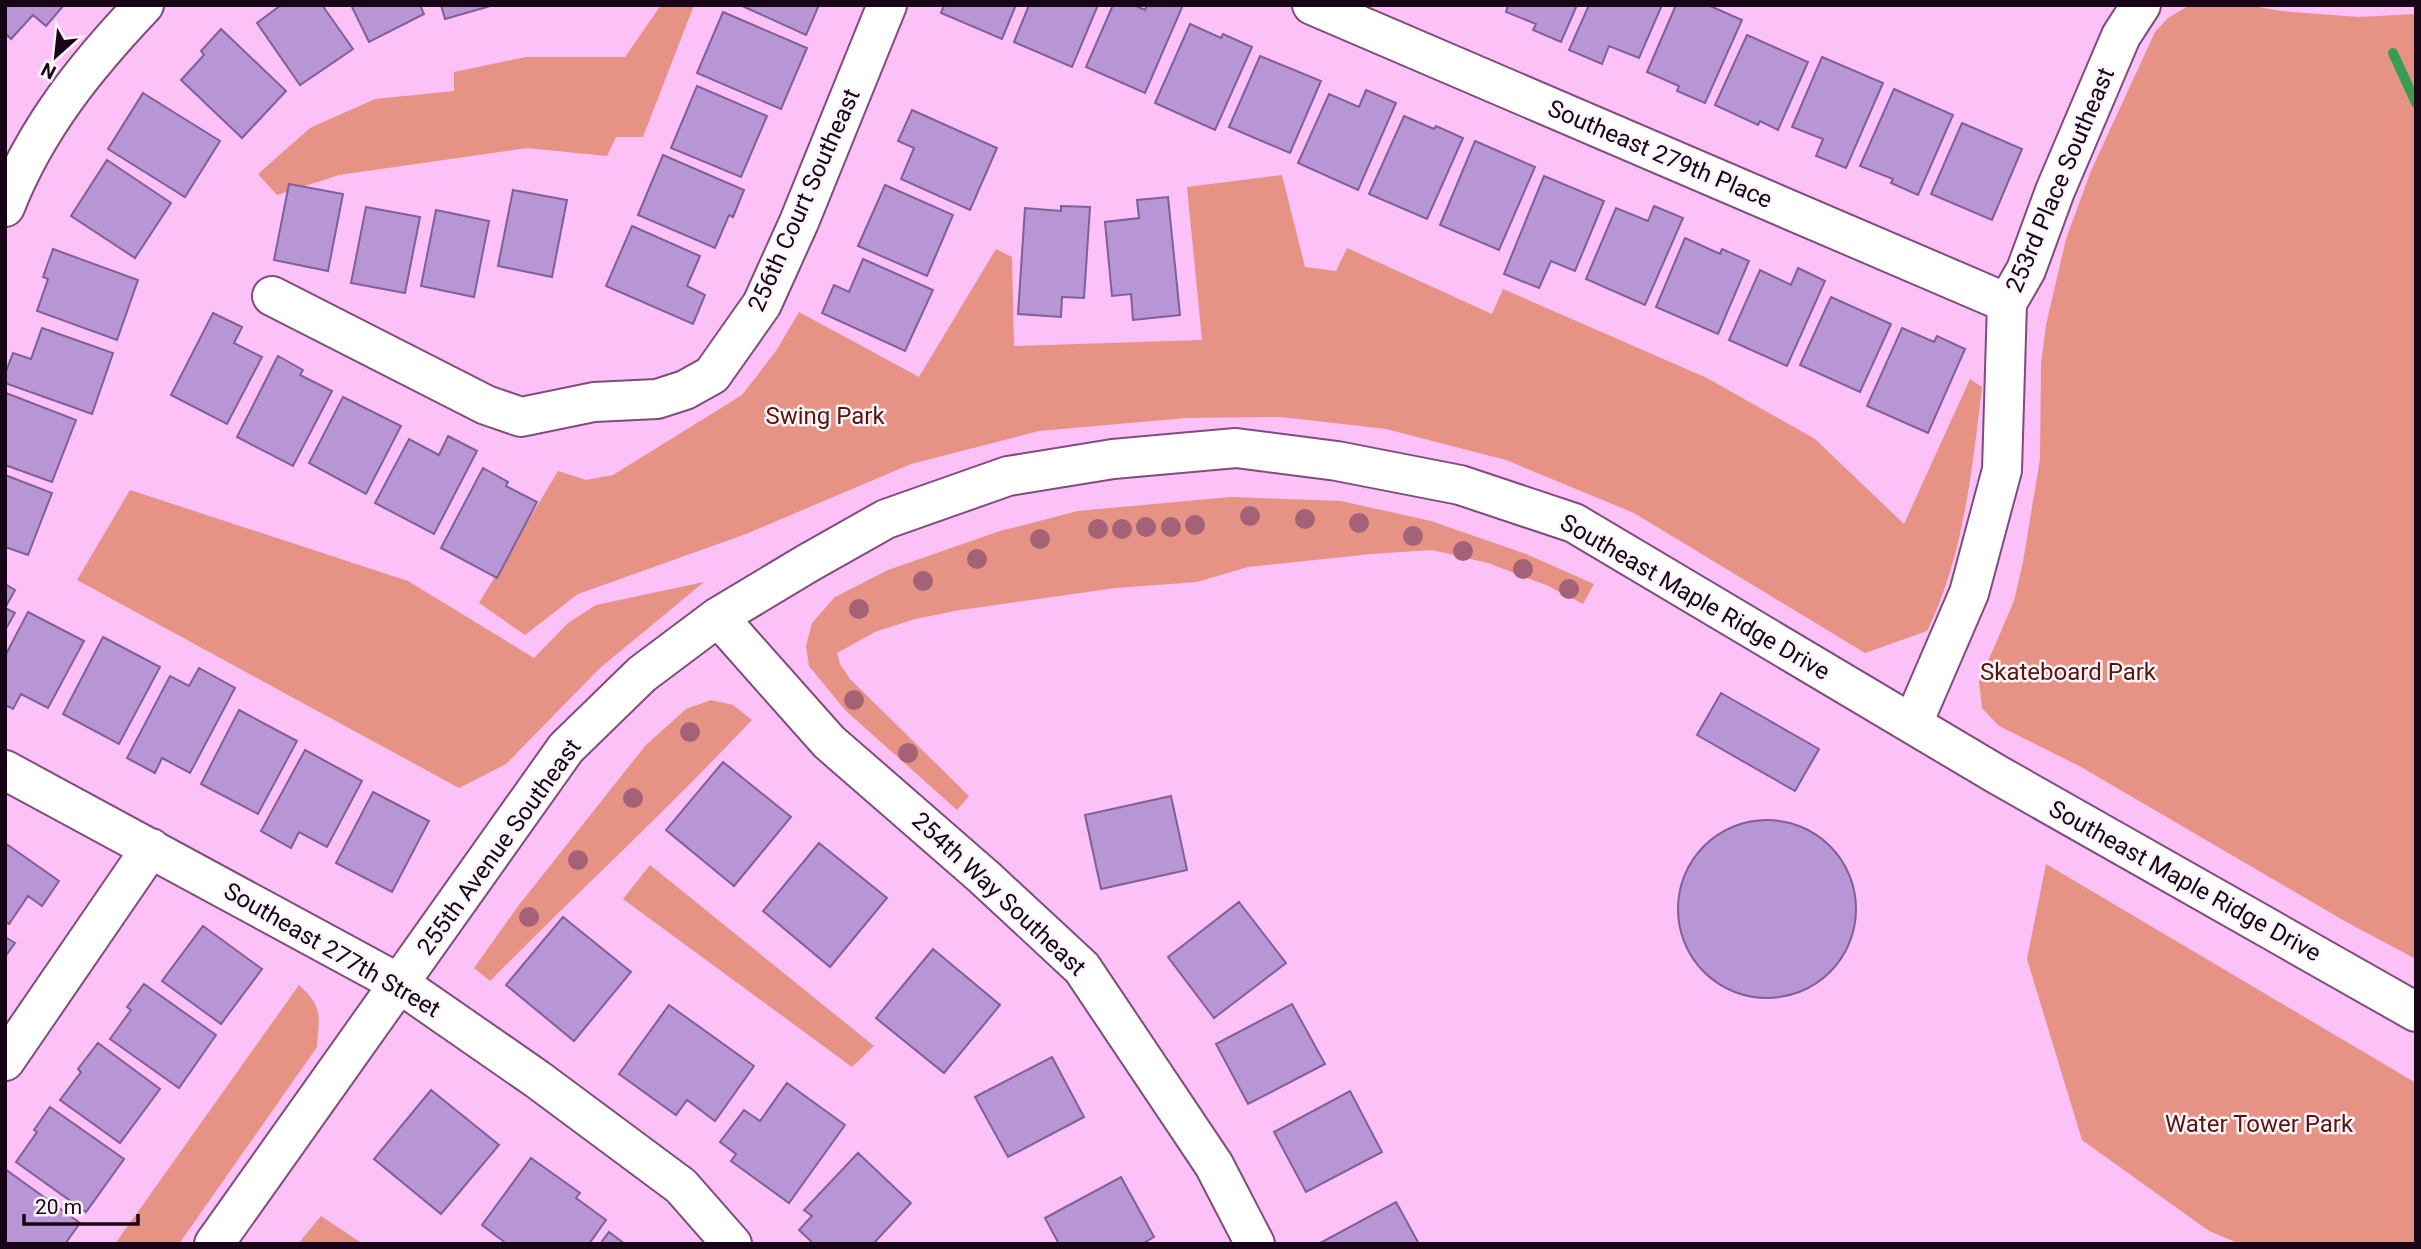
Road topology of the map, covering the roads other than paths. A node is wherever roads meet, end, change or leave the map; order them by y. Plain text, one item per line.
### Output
1 (144, 5) edge
2 (887, 5) edge
3 (1312, 5) edge
4 (2141, 6) edge
5 (5, 207) edge
6 (272, 296) dead end
7 (2007, 303) junction
8 (718, 617) junction
9 (1913, 723) junction
10 (5, 770) edge
11 (151, 848) junction
12 (400, 984) junction
13 (2416, 1012) edge
14 (5, 1061) edge
15 (214, 1244) edge
16 (732, 1244) edge
17 (1255, 1244) edge

1 - 5 street
2 - 6 street, 256th Court Southeast
3 - 7 street, Southeast 279th Place
4 - 7 street, 253rd Place Southeast
7 - 9 street, 253rd Place Southeast
8 - 9 street, Southeast Maple Ridge Drive
8 - 12 street, 255th Avenue Southeast
8 - 17 street, 254th Way Southeast
9 - 13 street, Southeast Maple Ridge Drive
10 - 11 street, Southeast 277th Street
11 - 12 street, Southeast 277th Street
11 - 14 street
12 - 15 street, 255th Avenue Southeast
12 - 16 street, Southeast 277th Street

